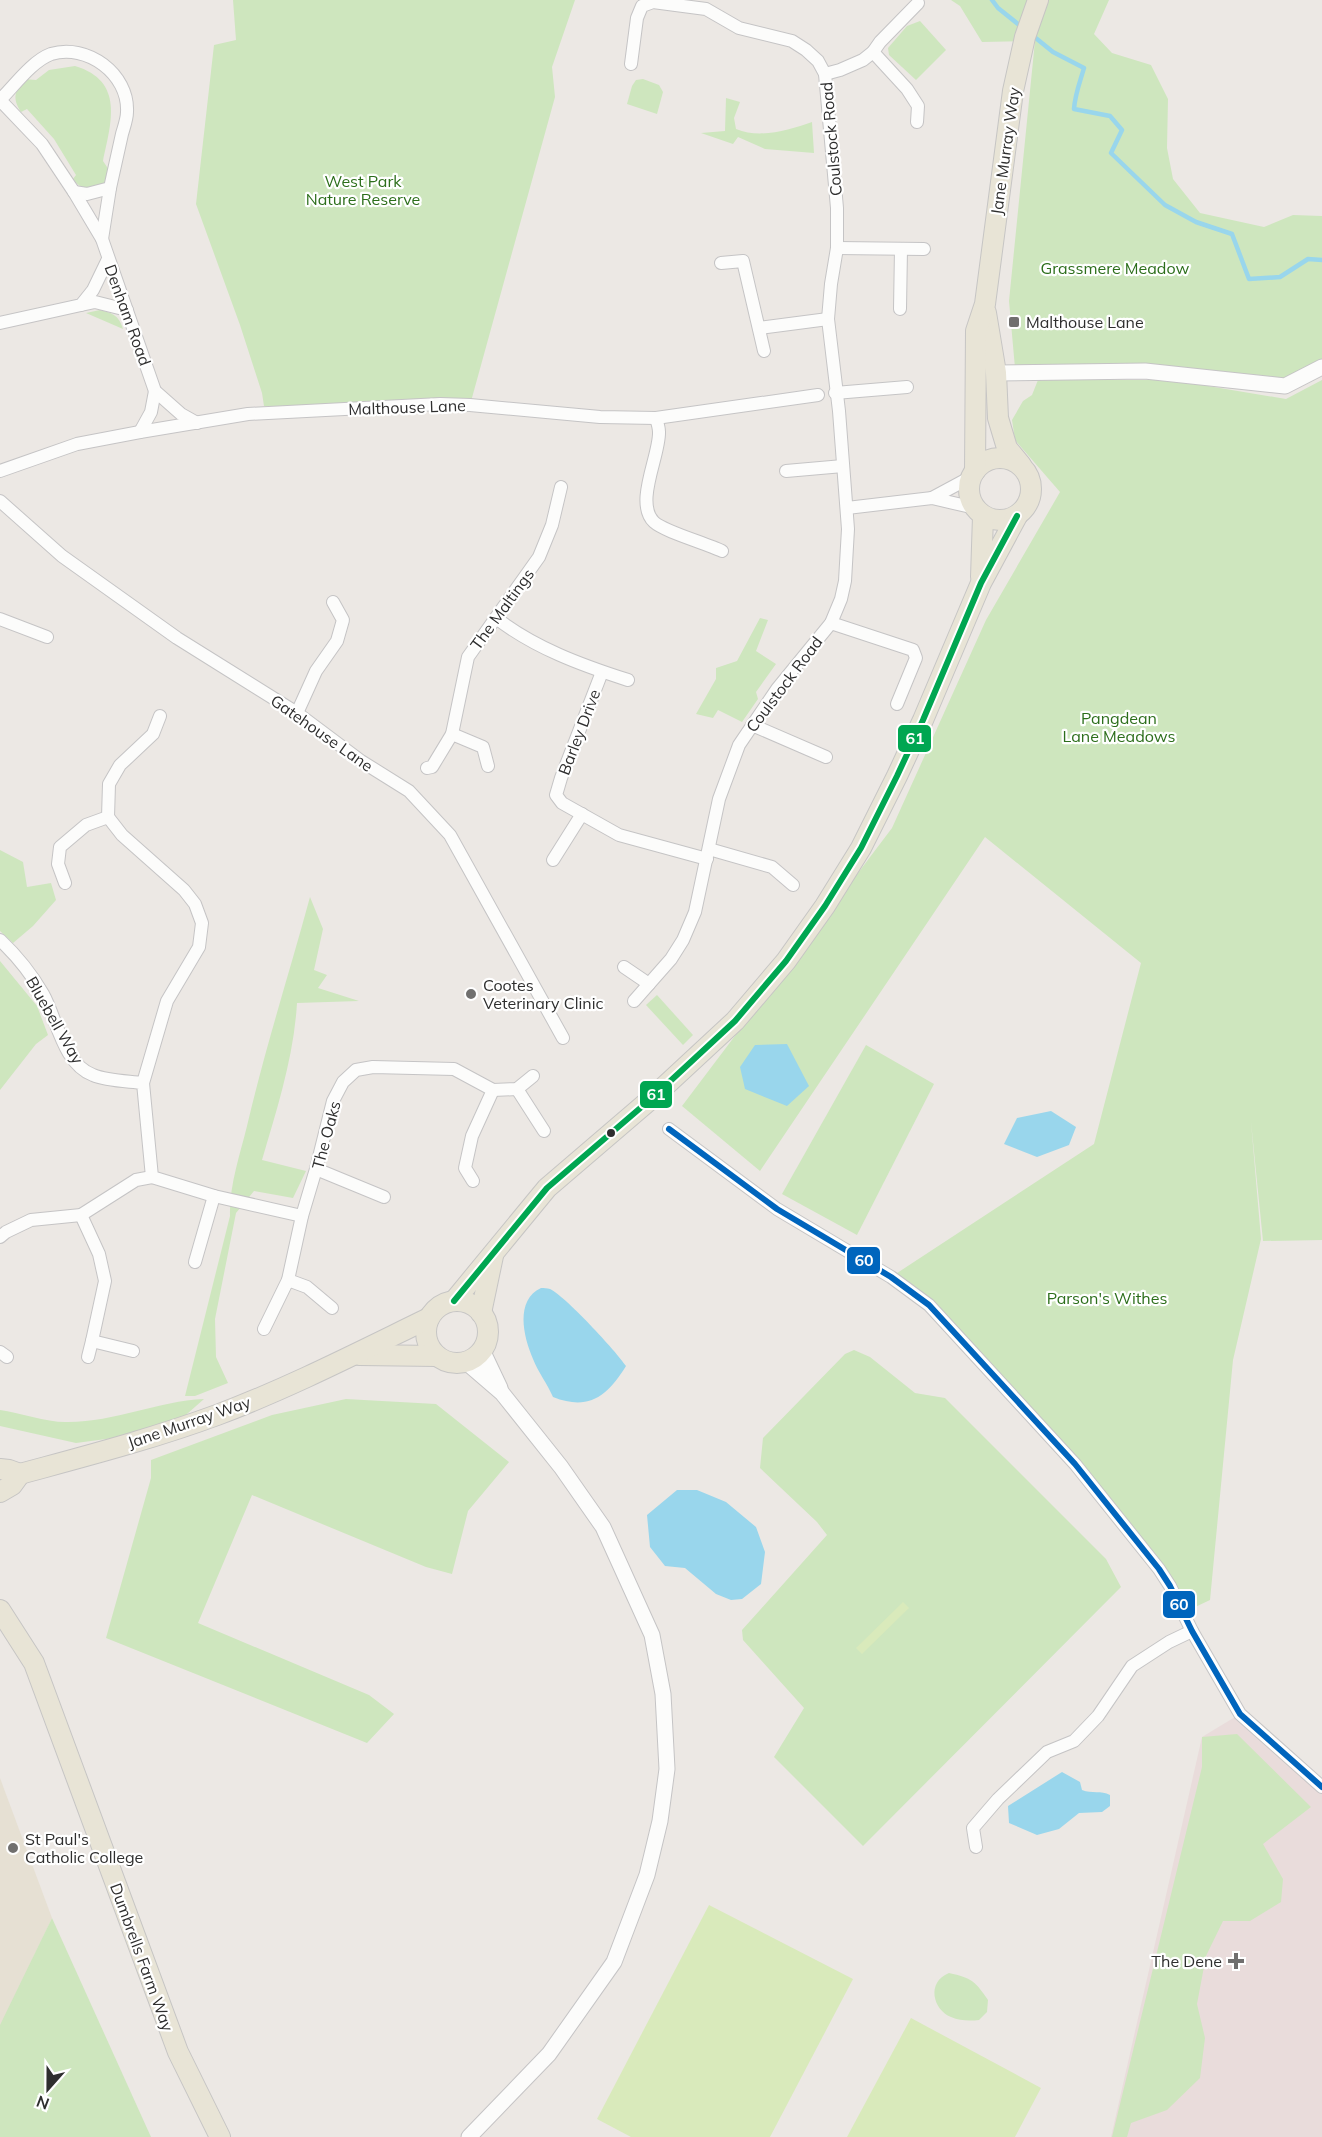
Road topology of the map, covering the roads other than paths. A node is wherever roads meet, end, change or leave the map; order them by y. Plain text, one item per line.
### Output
1 (1038, 0) edge
2 (918, 3) dead end
3 (706, 5) edge
4 (873, 52) junction
5 (631, 64) dead end
6 (825, 74) junction
7 (0, 100) edge
8 (917, 122) dead end
9 (110, 189) junction
10 (74, 192) junction
11 (102, 239) junction
12 (837, 248) junction
13 (901, 249) junction
14 (924, 249) dead end
15 (108, 259) junction
16 (721, 263) dead end
17 (985, 304) junction
18 (81, 305) junction
19 (900, 309) dead end
20 (127, 310) junction
21 (828, 319) junction
22 (0, 323) edge
23 (759, 328) junction
24 (764, 351) dead end
25 (1322, 367) edge
26 (996, 373) junction
27 (907, 387) dead end
28 (155, 391) junction
29 (835, 393) junction
30 (818, 395) dead end
31 (657, 418) junction
32 (197, 423) junction
33 (140, 432) junction
34 (843, 466) junction
35 (1022, 466) junction
36 (0, 471) edge
37 (786, 471) dead end
38 (973, 474) junction
39 (561, 487) dead end
40 (932, 498) junction
41 (0, 501) edge
42 (847, 508) junction
43 (980, 512) junction
44 (1017, 516) junction
45 (722, 551) dead end
46 (981, 583) junction
47 (333, 602) dead end
48 (496, 618) junction
49 (0, 619) edge
50 (831, 622) junction
51 (47, 637) dead end
52 (602, 672) junction
53 (628, 680) dead end
54 (897, 704) dead end
55 (297, 713) junction
56 (159, 716) dead end
57 (752, 725) junction
58 (452, 734) junction
59 (826, 757) dead end
60 (488, 766) dead end
61 (427, 768) dead end
62 (582, 814) junction
63 (108, 817) junction
64 (708, 854) junction
65 (553, 860) dead end
66 (65, 883) dead end
67 (793, 885) dead end
68 (0, 940) edge
69 (624, 967) dead end
70 (649, 984) junction
71 (634, 1001) dead end
72 (563, 1038) dead end
73 (532, 1076) dead end
74 (143, 1083) junction
75 (517, 1089) junction
76 (493, 1090) junction
77 (669, 1129) dead end
78 (544, 1131) dead end
79 (316, 1169) junction
80 (152, 1177) junction
81 (473, 1181) dead end
82 (214, 1196) junction
83 (384, 1197) dead end
84 (81, 1215) junction
85 (302, 1216) junction
86 (0, 1237) edge
87 (495, 1251) junction
88 (195, 1262) dead end
89 (288, 1280) junction
90 (454, 1301) junction
91 (332, 1308) dead end
92 (481, 1313) junction
93 (429, 1318) junction
94 (264, 1329) dead end
95 (92, 1341) junction
96 (134, 1351) dead end
97 (353, 1354) junction
98 (437, 1356) junction
99 (474, 1356) junction
100 (87, 1357) dead end
101 (0, 1469) edge
102 (20, 1474) junction
103 (0, 1492) edge
104 (0, 1610) edge
105 (1192, 1631) junction
106 (1322, 1787) edge
107 (976, 1847) dead end
108 (220, 2137) edge
109 (469, 2137) edge

1 - 17 main road, Jane Murray Way
2 - 4 street
3 - 5 street, Coulstock Road
3 - 6 street, Coulstock Road
4 - 6 street
4 - 8 street
6 - 12 street, Coulstock Road
7 - 9 street, Denham Road
7 - 10 street, Denham Road
9 - 10 street
9 - 11 street, Denham Road
10 - 11 street, Denham Road
11 - 15 street, Denham Road
12 - 13 street
12 - 21 street, Coulstock Road
13 - 14 street
13 - 19 street
15 - 18 street
15 - 20 street, Denham Road
16 - 23 street
17 - 26 main road, Jane Murray Way
17 - 38 main road, Jane Murray Way
18 - 20 street
18 - 22 street
20 - 28 street, Denham Road
21 - 23 street
21 - 29 street, Coulstock Road
23 - 24 street
25 - 26 street
26 - 35 main road, Jane Murray Way
27 - 29 street
28 - 32 street, Denham Road
28 - 33 street
29 - 34 street, Coulstock Road
30 - 31 street, Malthouse Lane
31 - 32 street, Malthouse Lane
31 - 45 street
32 - 33 street, Malthouse Lane
33 - 36 street, Malthouse Lane
34 - 37 street
34 - 42 street, Coulstock Road
35 - 38 main road
35 - 44 main road
38 - 40 street
38 - 43 main road
39 - 48 street, The Maltings
40 - 42 street
40 - 43 street
41 - 55 street, Gatehouse Lane
42 - 50 street, Coulstock Road
43 - 44 main road
43 - 46 main road
44 - 46 main road
46 - 87 main road
47 - 55 street
48 - 52 street, Barley Drive
48 - 58 street, The Maltings
49 - 51 street
50 - 54 street, Coulstock Road
50 - 57 street, Coulstock Road
52 - 53 street, Barley Drive
52 - 62 street, Barley Drive
55 - 72 street, Gatehouse Lane
56 - 63 street
57 - 59 street
57 - 64 street, Coulstock Road
58 - 60 street
58 - 61 street, The Maltings
62 - 64 street, Barley Drive
62 - 65 street
63 - 66 street
63 - 74 street
64 - 67 street
64 - 70 street, Coulstock Road
68 - 74 street, Bluebell Way
69 - 70 street
70 - 71 street, Coulstock Road
73 - 75 street
74 - 80 street
75 - 76 street
75 - 78 street
76 - 79 street, The Oaks
76 - 81 street
77 - 105 street
79 - 83 street
79 - 85 street, The Oaks
80 - 82 street
80 - 84 street
82 - 85 street
82 - 88 street
84 - 86 street
84 - 95 street
85 - 89 street, The Oaks
87 - 90 main road
87 - 92 main road
89 - 91 street
89 - 94 street, The Oaks
90 - 92 main road
90 - 93 main road
92 - 99 main road
93 - 97 main road, Jane Murray Way
93 - 98 main road
95 - 96 street
95 - 100 street
97 - 98 main road, Jane Murray Way
97 - 102 main road, Jane Murray Way
98 - 99 main road
99 - 109 street
101 - 102 main road
102 - 103 main road
104 - 108 main road, Dumbrells Farm Way
105 - 106 street
105 - 107 street

